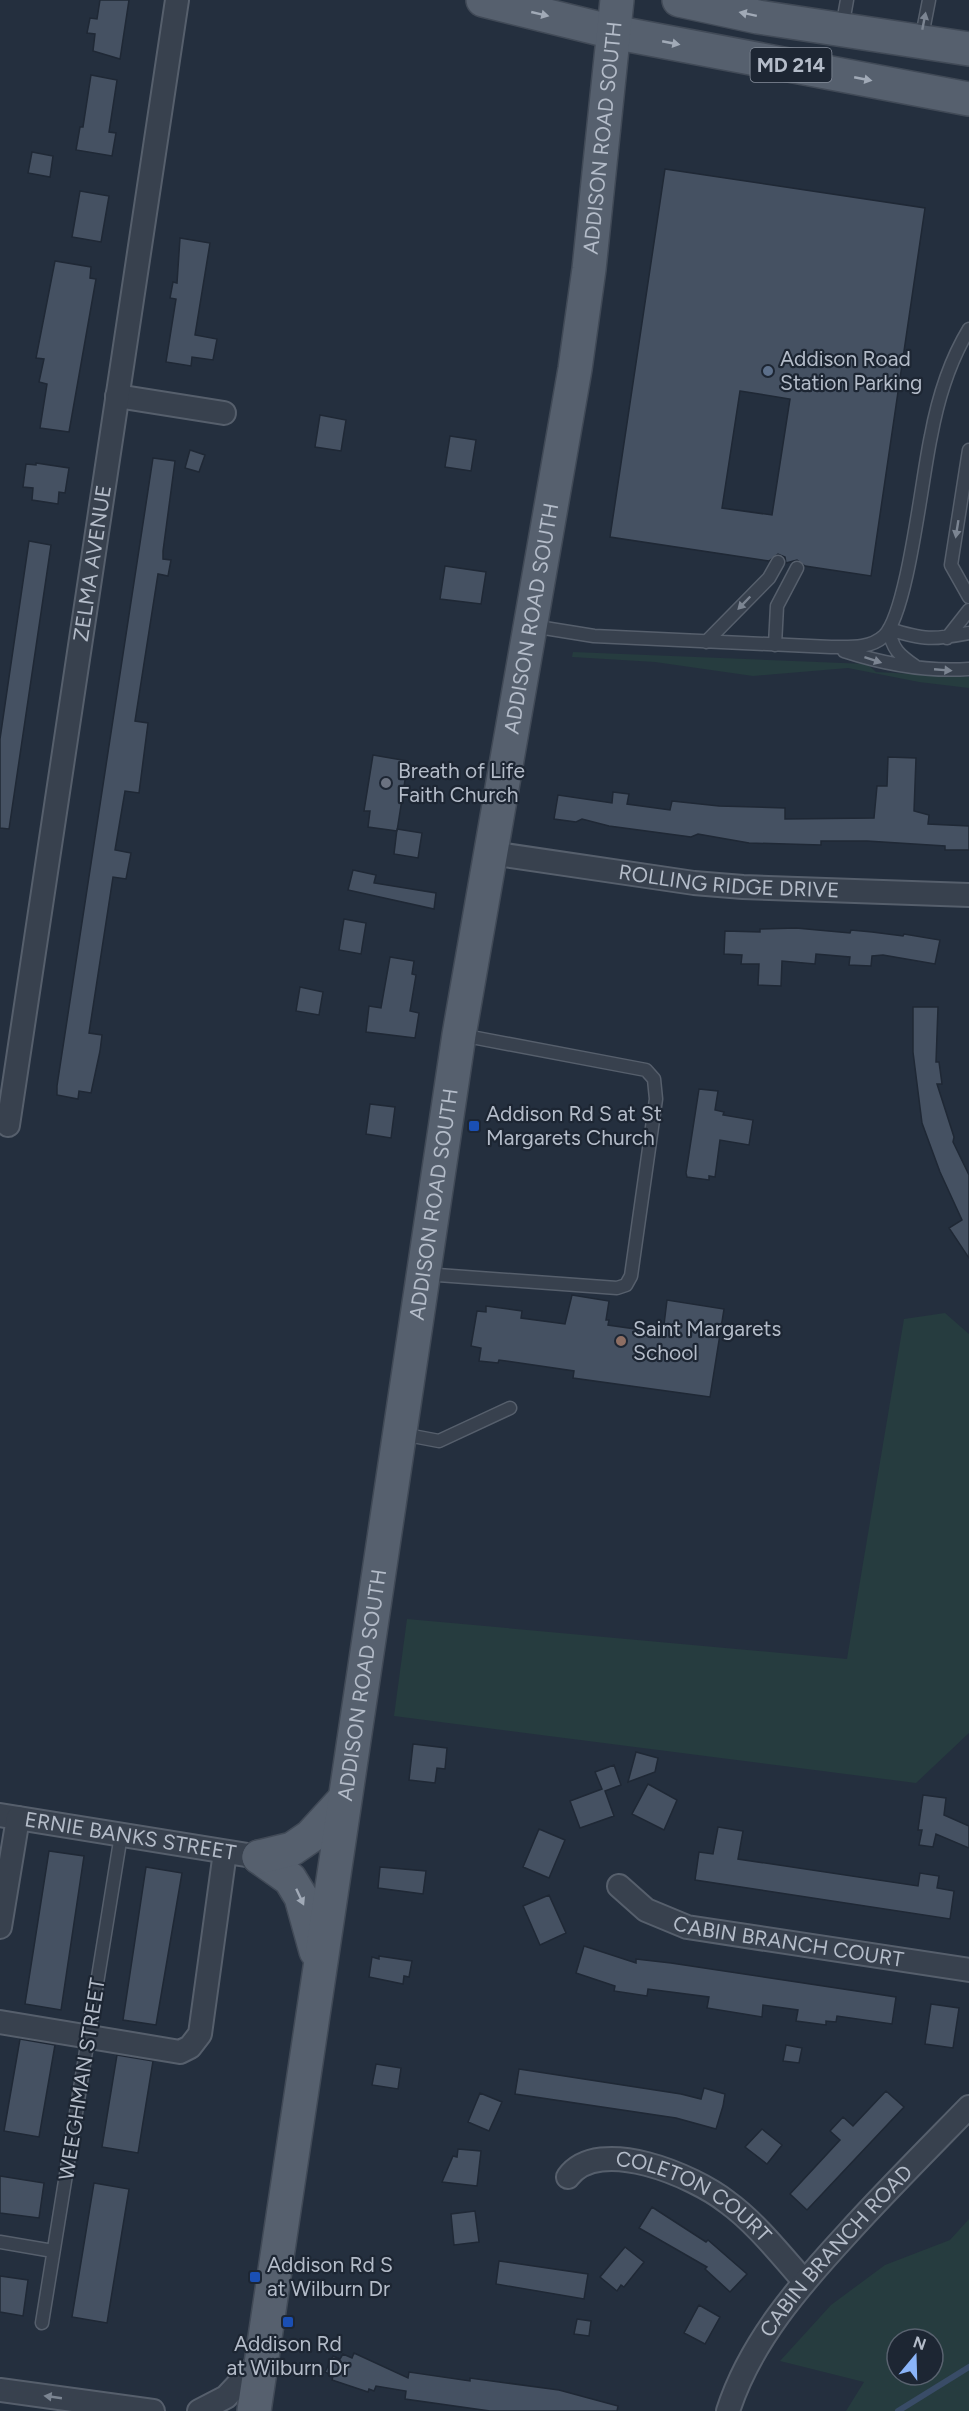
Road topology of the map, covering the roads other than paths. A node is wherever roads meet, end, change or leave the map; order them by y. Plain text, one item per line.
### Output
1 (177, 0) edge
2 (483, 0) edge
3 (617, 0) edge
4 (679, 0) edge
5 (928, 0) edge
6 (716, 4) edge
7 (844, 15) edge
8 (613, 32) junction
9 (920, 42) junction
10 (969, 49) edge
11 (969, 99) edge
12 (969, 329) edge
13 (117, 396) junction
14 (224, 413) dead end
15 (969, 450) edge
16 (778, 562) dead end
17 (797, 568) dead end
18 (969, 597) edge
19 (969, 610) edge
20 (532, 626) junction
21 (889, 629) junction
22 (969, 633) edge
23 (947, 638) junction
24 (706, 642) junction
25 (775, 645) junction
26 (831, 647) junction
27 (916, 667) junction
28 (969, 669) edge
29 (491, 853) junction
30 (969, 895) edge
31 (459, 1035) junction
32 (8, 1125) dead end
33 (422, 1274) junction
34 (510, 1408) dead end
35 (398, 1433) junction
36 (343, 1801) junction
37 (9, 1817) edge
38 (121, 1835) junction
39 (225, 1852) junction
40 (259, 1857) junction
41 (619, 1886) dead end
42 (0, 1927) edge
43 (320, 1966) junction
44 (969, 1970) edge
45 (0, 2022) edge
46 (90, 2036) junction
47 (969, 2107) edge
48 (568, 2176) dead end
49 (0, 2242) edge
50 (53, 2251) junction
51 (804, 2281) junction
52 (42, 2323) dead end
53 (261, 2360) junction
54 (0, 2390) edge
55 (153, 2411) edge
56 (199, 2411) edge
57 (254, 2411) edge
58 (728, 2411) edge

1 - 13 street, ZELMA AVENUE
2 -> 8 main road, MD 214
3 - 8 main road, ADDISON ROAD SOUTH
4 - 6 main road, MD 214
9 -> 5 lane
7 -> 6 main road, MD 214
7 - 9 main road, MD 214
8 -> 11 main road, MD 214
8 - 20 main road, ADDISON ROAD SOUTH
9 - 10 main road, MD 214
12 - 21 lane
13 - 14 street
13 - 32 street, ZELMA AVENUE
15 -> 18 lane
16 -> 24 lane
17 - 25 lane
19 - 23 lane
20 - 24 lane
20 - 29 main road, ADDISON ROAD SOUTH
21 - 23 lane
21 - 26 lane
21 - 27 lane
22 - 23 lane
24 - 25 lane
25 - 26 lane
26 -> 27 lane
27 -> 28 lane
29 - 30 street, ROLLING RIDGE DRIVE
29 - 31 main road, ADDISON ROAD SOUTH
31 - 33 main road, ADDISON ROAD SOUTH
31 - 33 lane
33 - 35 main road, ADDISON ROAD SOUTH
34 - 35 lane
35 - 36 main road, ADDISON ROAD SOUTH
36 - 40 main road
36 - 43 main road, ADDISON ROAD SOUTH
37 - 38 street, ERNIE BANKS STREET
37 - 42 street
38 - 39 street, ERNIE BANKS STREET
38 - 46 lane, WEEGHMAN STREET
39 - 40 street, ERNIE BANKS STREET
39 - 46 street
40 -> 43 main road
41 - 44 street, CABIN BRANCH COURT
43 - 53 main road, ADDISON ROAD SOUTH
45 - 46 street
46 - 50 lane, WEEGHMAN STREET
47 - 51 street, CABIN BRANCH ROAD
48 - 51 street, COLETON COURT
49 - 50 lane
50 - 52 lane, WEEGHMAN STREET
51 - 58 street, CABIN BRANCH ROAD
53 - 56 street
53 - 57 main road, ADDISON ROAD SOUTH
55 -> 54 street

